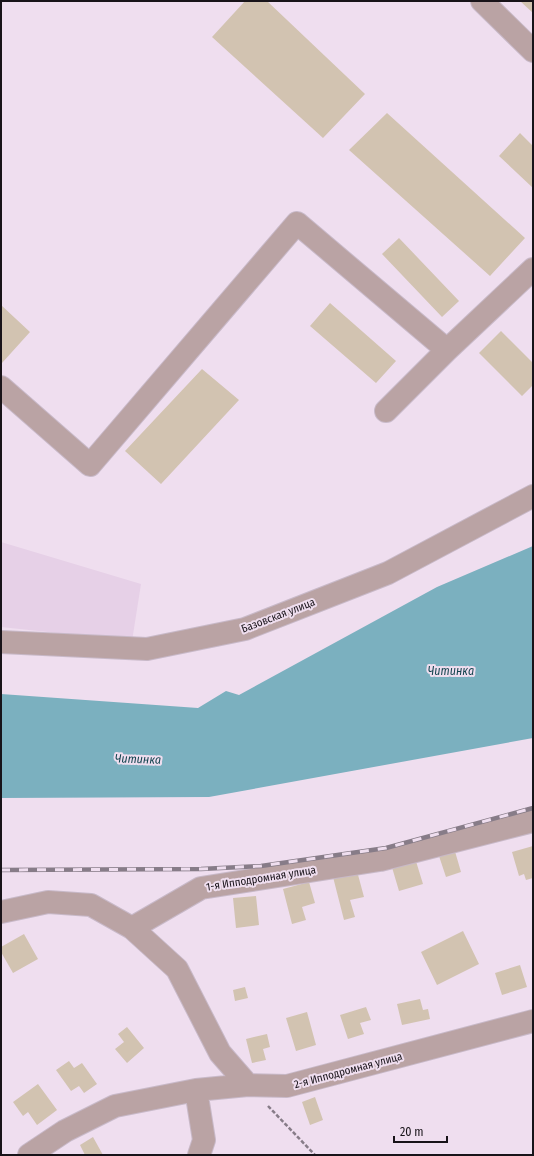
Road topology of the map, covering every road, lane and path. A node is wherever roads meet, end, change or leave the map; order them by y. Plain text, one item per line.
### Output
1 (482, 1) edge
2 (533, 50) edge
3 (533, 269) edge
4 (447, 350) junction
5 (1, 387) edge
6 (386, 411) dead end
7 (533, 496) edge
8 (1, 642) edge
9 (533, 821) edge
10 (1, 912) edge
11 (132, 928) junction
12 (533, 1021) edge
13 (248, 1085) junction
14 (196, 1090) junction
15 (29, 1155) edge
16 (199, 1155) edge
17 (315, 1155) edge

1 - 2 street
3 - 4 street
4 - 5 street
4 - 6 street
7 - 8 street, Базовская улица
9 - 11 street, 1-я Ипподромная улица
10 - 11 street
11 - 13 street
12 - 13 street, 2-я Ипподромная улица
13 - 14 street, 2-я Ипподромная улица
13 - 17 path
14 - 15 street, 2-я Ипподромная улица
14 - 16 street

